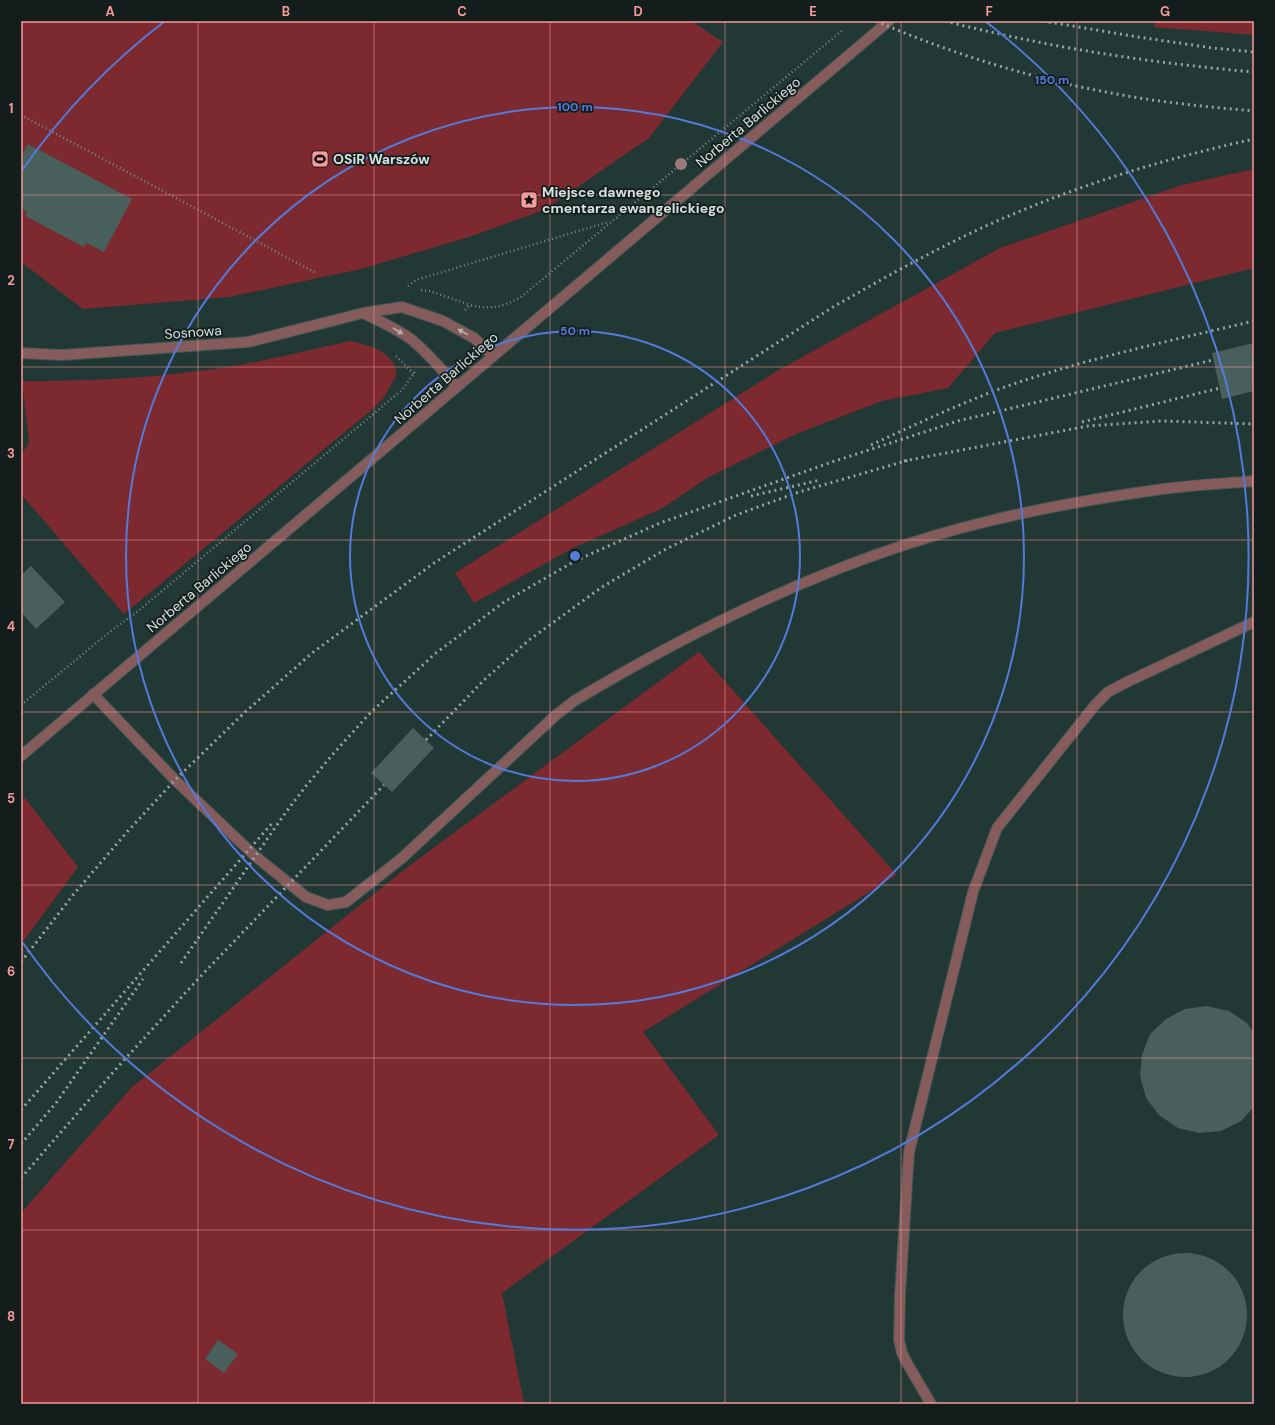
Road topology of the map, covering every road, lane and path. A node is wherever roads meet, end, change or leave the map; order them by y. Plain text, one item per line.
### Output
1 (889, 21) edge
2 (848, 26) dead end
3 (21, 115) edge
4 (611, 222) junction
5 (316, 273) dead end
6 (411, 289) dead end
7 (418, 290) dead end
8 (470, 305) junction
9 (363, 313) junction
10 (452, 326) junction
11 (21, 353) edge
12 (428, 355) junction
13 (493, 356) junction
14 (457, 387) junction
15 (1254, 481) edge
16 (1254, 622) edge
17 (93, 694) junction
18 (21, 705) edge
19 (21, 756) edge
20 (931, 1404) edge

1 - 13 street, Norberta Barlickiego
2 - 4 path
3 - 5 path
4 - 6 path
4 - 8 path
7 - 8 path
8 - 10 path
9 - 10 street, Sosnowa
9 - 11 street, Sosnowa
9 -> 12 street
13 -> 10 street, Sosnowa
12 - 14 street
12 - 18 path
13 - 14 street, Norberta Barlickiego
14 - 17 street, Norberta Barlickiego
15 - 17 street
16 - 20 street
17 - 19 street, Norberta Barlickiego

